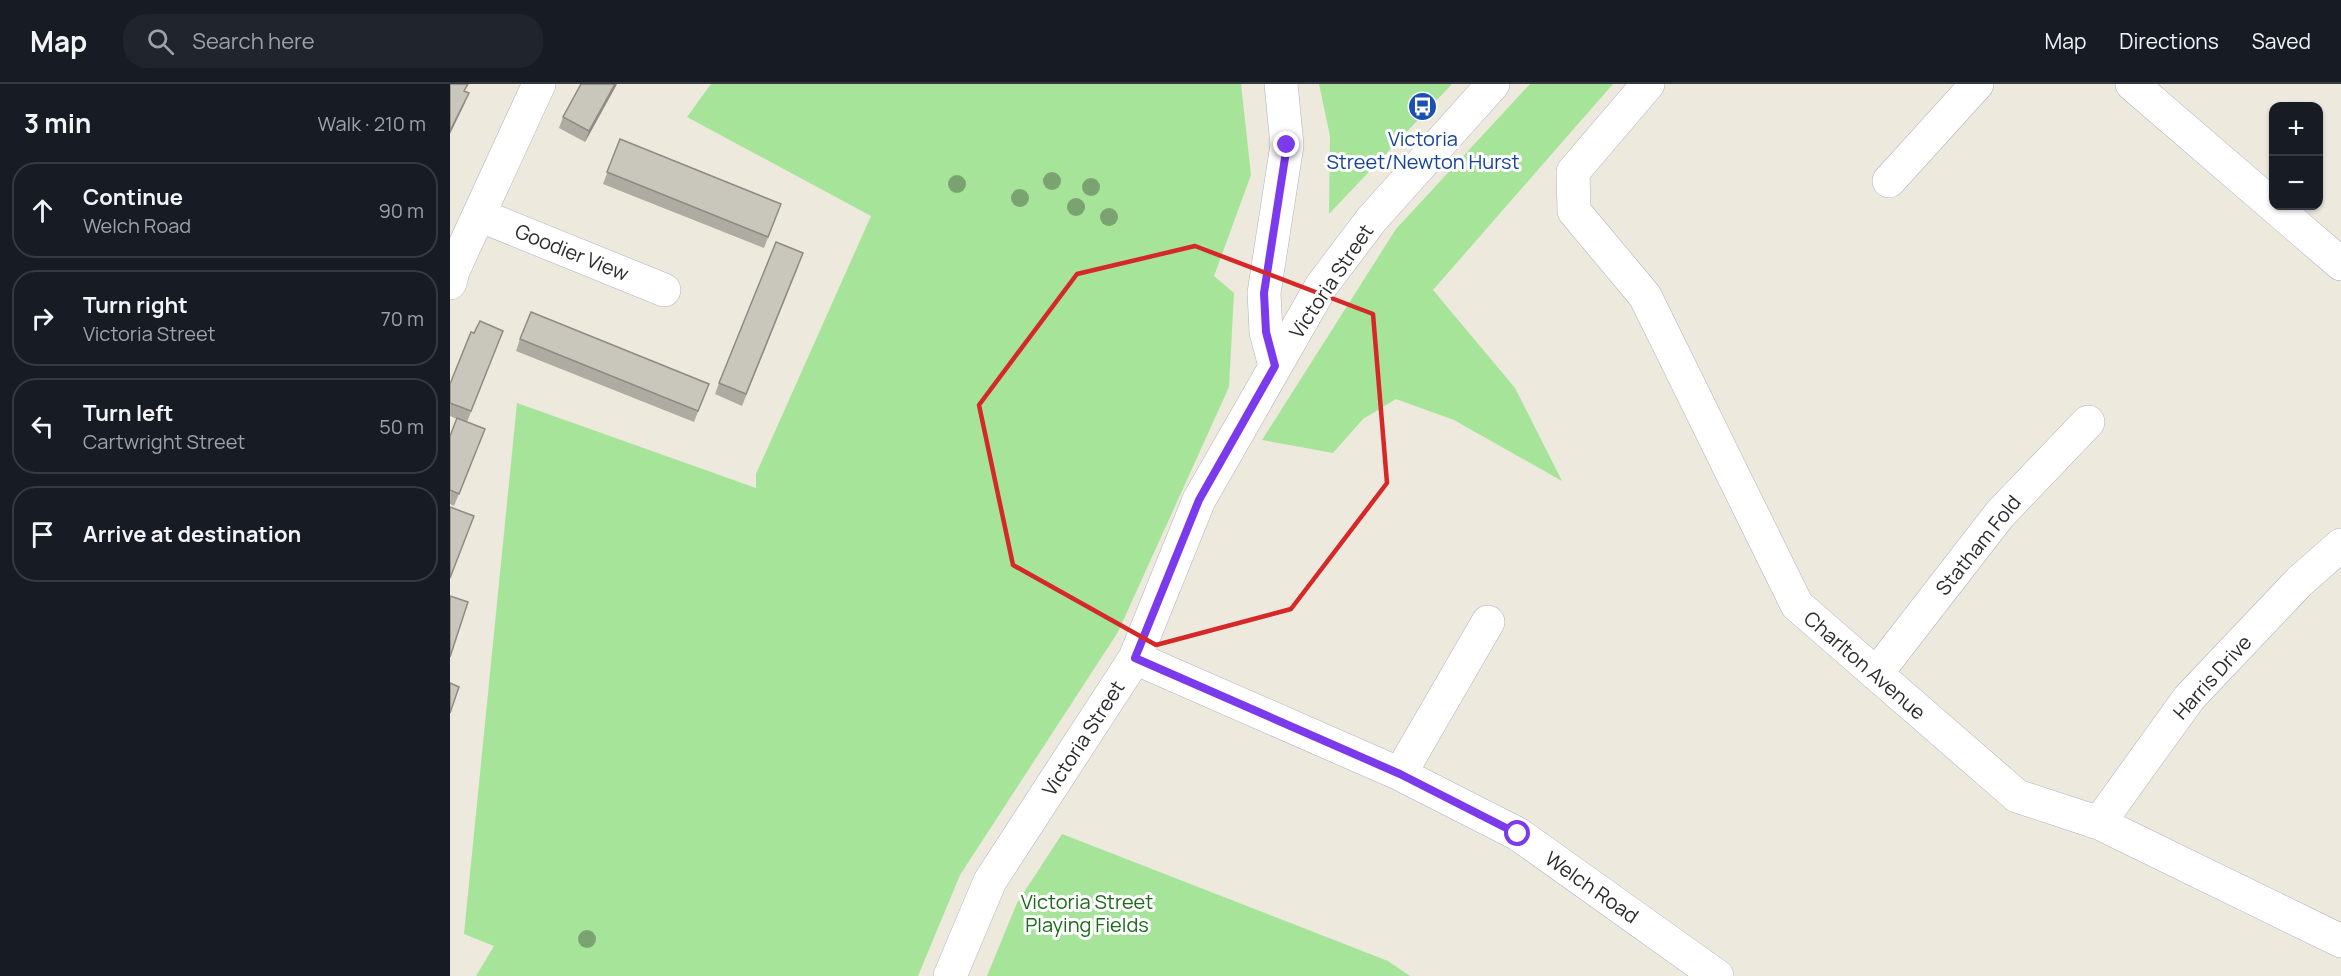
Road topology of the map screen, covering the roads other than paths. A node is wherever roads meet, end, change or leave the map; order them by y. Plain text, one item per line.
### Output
1 (539, 84) edge
2 (1281, 84) edge
3 (1493, 84) edge
4 (1648, 84) edge
5 (1977, 84) edge
6 (2132, 84) edge
7 (1889, 181) dead end
8 (479, 214) junction
9 (2341, 264) edge
10 (450, 283) edge
11 (664, 290) dead end
12 (1275, 366) junction
13 (2088, 422) dead end
14 (2341, 545) edge
15 (1488, 622) dead end
16 (1135, 658) junction
17 (1876, 674) junction
18 (1400, 774) junction
19 (2099, 823) junction
20 (2341, 941) edge
21 (950, 976) edge
22 (1717, 976) edge

1 - 8 street
2 - 12 street
3 - 12 street, Victoria Street
4 - 17 street, Charlton Avenue
5 - 7 street
6 - 9 street
8 - 10 street
8 - 11 street, Goodier View
12 - 16 street, Victoria Street
13 - 17 street, Statham Fold
14 - 19 street, Harris Drive
15 - 18 street
16 - 18 street, Welch Road
16 - 21 street, Victoria Street
17 - 19 street, Charlton Avenue
18 - 22 street, Welch Road
19 - 20 street, Charlton Avenue

